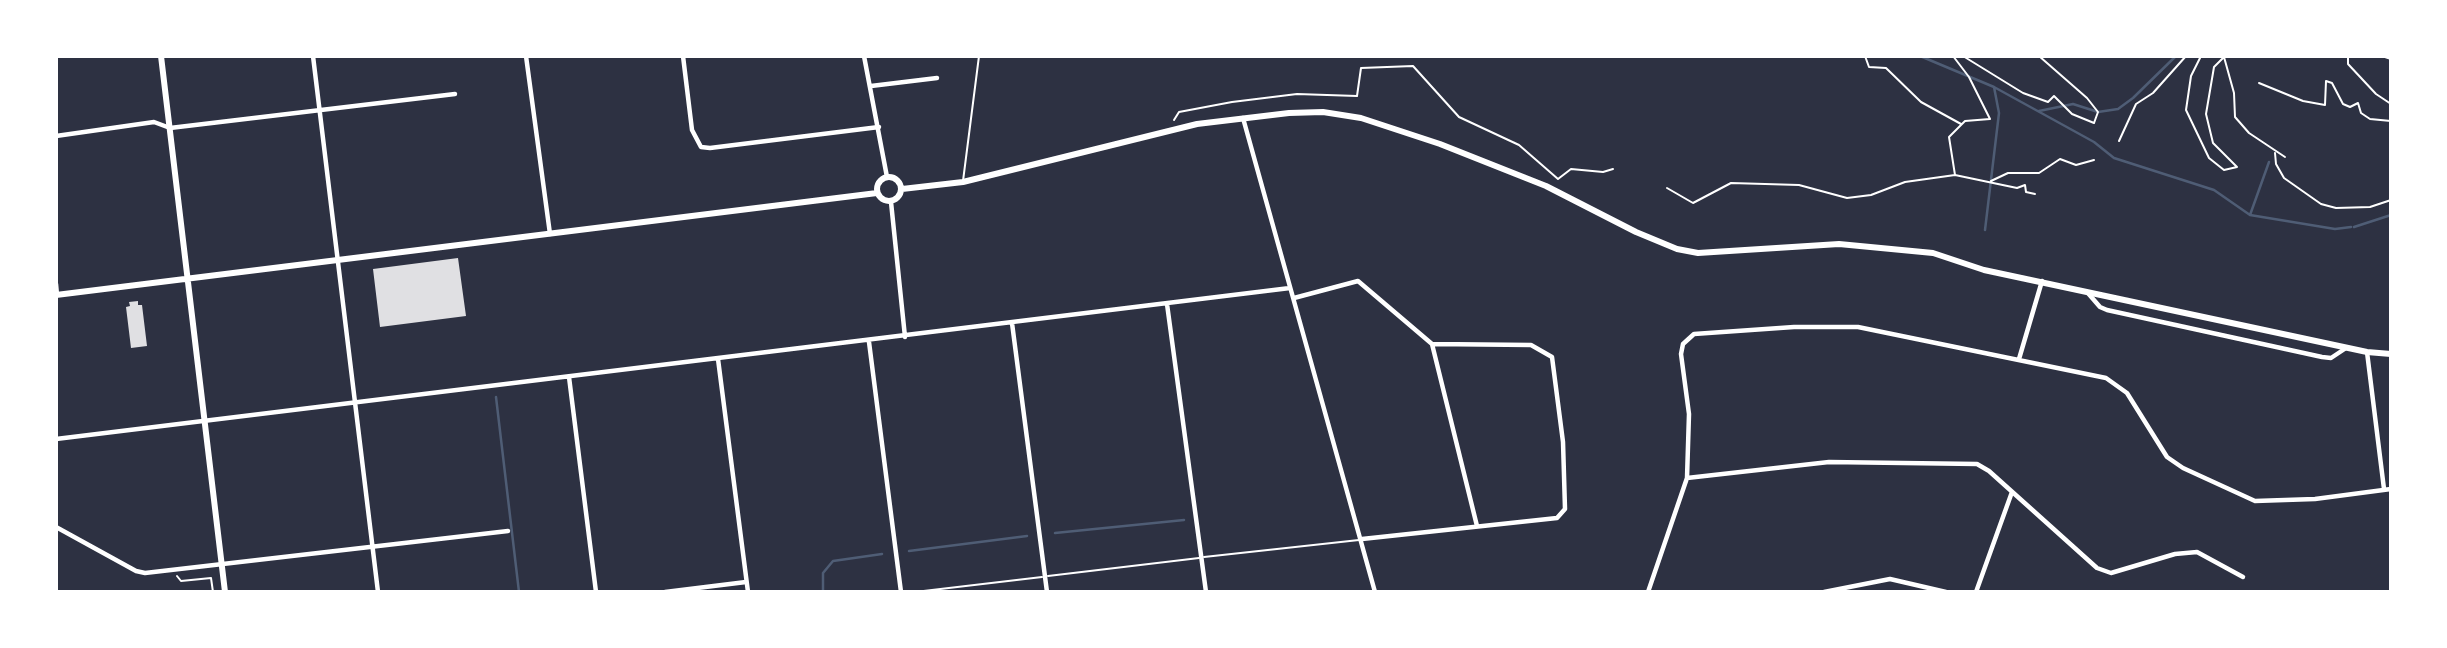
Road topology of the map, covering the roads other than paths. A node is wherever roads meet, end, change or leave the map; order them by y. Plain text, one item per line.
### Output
1 (161, 56) edge
2 (313, 56) edge
3 (526, 56) edge
4 (683, 56) edge
5 (864, 56) edge
6 (979, 56) edge
7 (937, 78) dead end
8 (871, 86) junction
9 (455, 94) dead end
10 (319, 109) junction
11 (1243, 118) junction
12 (879, 127) junction
13 (170, 128) junction
14 (56, 136) edge
15 (887, 177) junction
16 (963, 182) junction
17 (902, 189) junction
18 (877, 193) junction
19 (891, 202) junction
20 (550, 234) junction
21 (339, 259) junction
22 (188, 279) junction
23 (2042, 281) junction
24 (56, 284) edge
25 (1290, 288) junction
26 (2086, 291) junction
27 (57, 295) edge
28 (1294, 298) junction
29 (1167, 304) junction
30 (1012, 323) junction
31 (905, 337) junction
32 (869, 342) junction
33 (1432, 344) junction
34 (2347, 348) junction
35 (2367, 352) junction
36 (2391, 354) edge
37 (718, 359) junction
38 (2019, 359) junction
39 (569, 377) junction
40 (355, 403) junction
41 (204, 421) junction
42 (56, 439) edge
43 (1687, 478) junction
44 (2384, 489) junction
45 (2391, 489) edge
46 (2012, 492) junction
47 (1477, 526) junction
48 (56, 527) edge
49 (508, 531) dead end
50 (1362, 540) junction
51 (372, 547) junction
52 (1201, 558) junction
53 (221, 565) junction
54 (1045, 576) junction
55 (2243, 577) dead end
56 (746, 582) junction
57 (225, 592) edge
58 (378, 592) edge
59 (596, 592) edge
60 (665, 592) edge
61 (748, 592) edge
62 (901, 592) edge
63 (915, 592) edge
64 (1047, 592) edge
65 (1206, 592) edge
66 (1375, 592) edge
67 (1648, 592) edge
68 (1824, 592) edge
69 (1946, 592) edge
70 (1976, 592) edge

1 - 13 main road
2 - 10 street
3 - 20 street
4 - 12 street
5 - 8 street
6 - 16 lane
7 - 8 street
8 - 12 street
9 - 10 street
10 - 13 street
10 - 21 street
11 - 16 main road
11 - 23 main road
11 - 25 street
12 - 15 street
13 - 14 street
13 - 22 main road
15 - 17 main road
15 - 18 main road
16 - 17 main road
17 - 19 main road
18 - 19 main road
18 - 20 main road
19 - 31 street
20 - 21 main road
21 - 22 main road
21 - 40 street
22 - 27 main road
22 - 41 main road
23 - 26 main road
23 - 38 street
24 - 27 street
25 - 28 street
25 - 29 street
26 - 34 main road
26 - 34 street
28 - 33 street
28 - 50 street
29 - 30 street
29 - 52 street
30 - 31 street
30 - 54 street
31 - 32 street
32 - 37 street
32 - 62 street
33 - 47 street
33 - 47 street
34 - 35 main road
35 - 36 main road
35 - 44 street
37 - 39 street
37 - 56 street
38 - 43 street
38 - 44 street
39 - 40 street
39 - 59 street
40 - 41 street
40 - 51 street
41 - 42 street
41 - 53 main road
43 - 46 street
43 - 67 street
44 - 45 street
46 - 55 street
46 - 70 street
47 - 50 street
48 - 53 street
49 - 51 street
50 - 52 lane
50 - 66 street
51 - 53 street
51 - 58 street
52 - 54 lane
52 - 65 street
53 - 57 main road
54 - 63 lane
54 - 64 street
56 - 60 street
56 - 61 street
68 - 69 street

